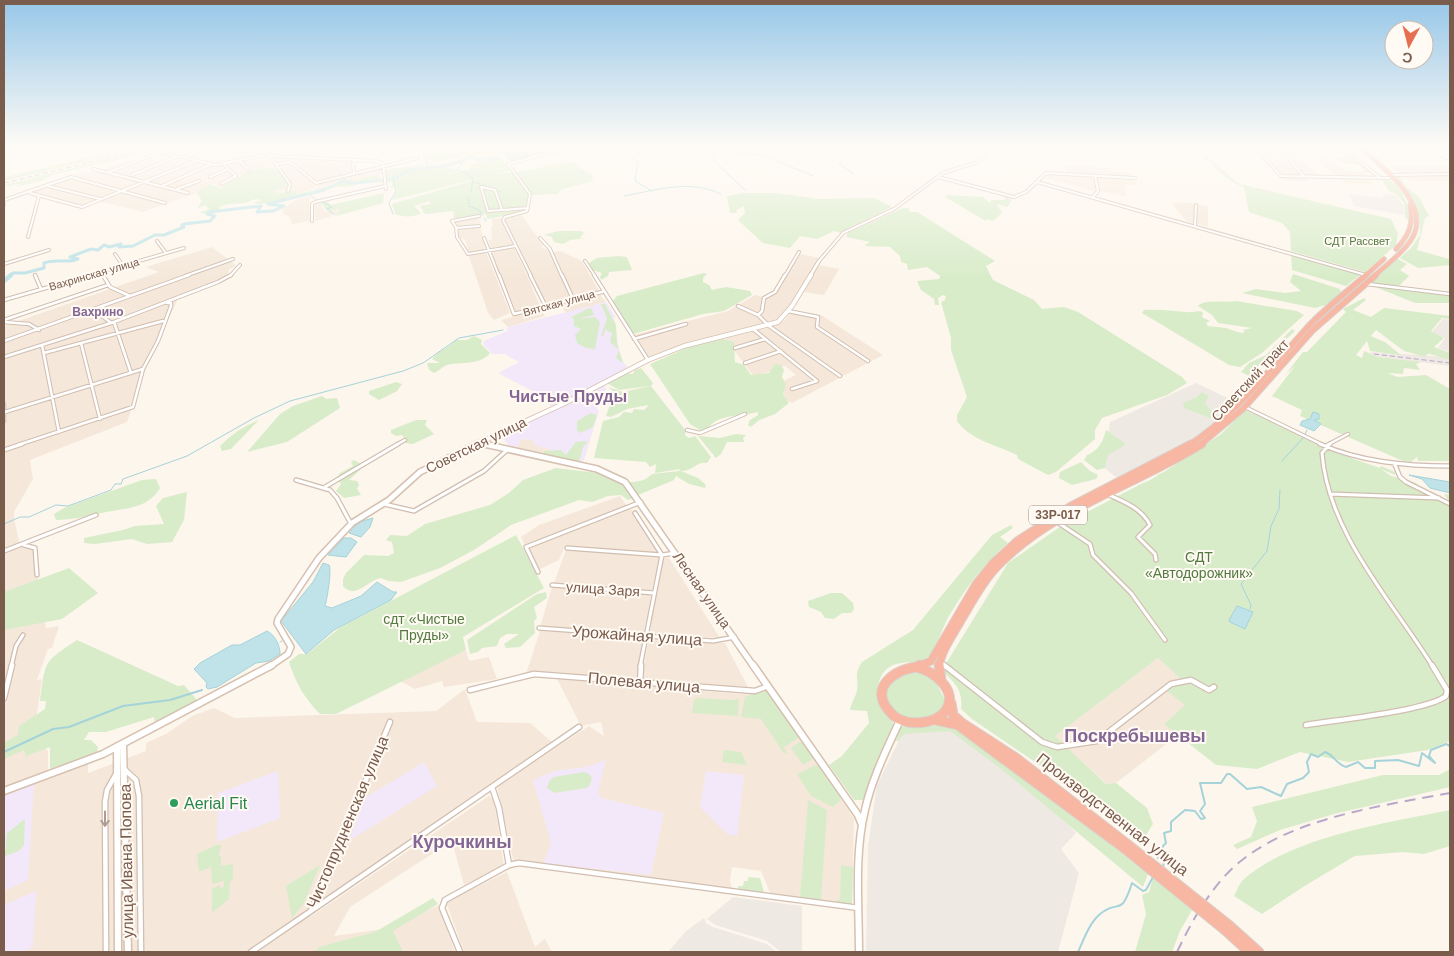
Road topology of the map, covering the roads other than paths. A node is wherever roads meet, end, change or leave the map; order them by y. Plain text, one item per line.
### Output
1 (35, 191) edge
2 (67, 191) edge
3 (121, 191) joint
4 (179, 191) edge
5 (365, 191) edge
6 (482, 191) edge
7 (495, 191) edge
8 (528, 191) edge
9 (920, 191) edge
10 (989, 191) edge
11 (1028, 191) edge
12 (1069, 191) edge
13 (1098, 191) edge
14 (1400, 191) edge
15 (1402, 191) edge
16 (30, 193) dead end
17 (188, 193) dead end
18 (38, 196) junction
19 (1093, 197) junction
20 (101, 199) junction
21 (4, 202) edge
22 (165, 203) dead end
23 (1196, 205) dead end
24 (502, 210) junction
25 (528, 210) junction
26 (479, 216) dead end
27 (312, 220) dead end
28 (1195, 225) junction
29 (479, 226) dead end
30 (456, 228) junction
31 (28, 237) dead end
32 (484, 238) dead end
33 (540, 238) dead end
34 (157, 241) dead end
35 (516, 246) junction
36 (184, 248) dead end
37 (49, 250) dead end
38 (488, 251) junction
39 (799, 252) dead end
40 (115, 254) dead end
41 (166, 254) junction
42 (233, 259) dead end
43 (819, 261) joint
44 (585, 262) dead end
45 (4, 264) edge
46 (240, 265) dead end
47 (123, 266) junction
48 (1366, 275) junction
49 (35, 276) dead end
50 (104, 277) dead end
51 (1364, 284) junction
52 (108, 285) junction
53 (41, 290) junction
54 (602, 292) junction
55 (1450, 294) edge
56 (131, 297) junction
57 (4, 299) edge
58 (573, 299) junction
59 (164, 303) junction
60 (738, 306) dead end
61 (546, 307) junction
62 (94, 310) junction
63 (788, 312) junction
64 (758, 315) junction
65 (163, 320) junction
66 (4, 321) edge
67 (112, 322) junction
68 (686, 324) dead end
69 (769, 326) junction
70 (754, 329) junction
71 (38, 330) junction
72 (118, 332) junction
73 (634, 339) junction
74 (765, 339) junction
75 (4, 341) edge
76 (81, 343) junction
77 (42, 345) junction
78 (735, 348) dead end
79 (781, 351) junction
80 (44, 353) junction
81 (4, 358) edge
82 (648, 360) junction
83 (868, 360) dead end
84 (745, 363) dead end
85 (143, 370) junction
86 (131, 373) junction
87 (840, 376) dead end
88 (93, 385) junction
89 (792, 388) dead end
90 (52, 398) junction
91 (4, 404) edge
92 (1242, 406) junction
93 (5, 412) junction
94 (745, 414) dead end
95 (100, 419) junction
96 (4, 421) edge
97 (687, 430) dead end
98 (59, 432) junction
99 (1348, 434) dead end
100 (405, 440) dead end
101 (480, 443) junction
102 (1326, 446) junction
103 (4, 450) edge
104 (507, 450) junction
105 (1395, 464) junction
106 (1450, 466) edge
107 (296, 480) dead end
108 (325, 487) junction
109 (1109, 494) junction
110 (1330, 494) junction
111 (1440, 498) junction
112 (641, 502) junction
113 (384, 504) junction
114 (1449, 504) edge
115 (634, 512) dead end
116 (96, 515) dead end
117 (1057, 522) junction
118 (351, 524) junction
119 (21, 545) junction
120 (567, 548) dead end
121 (4, 551) edge
122 (676, 553) junction
123 (662, 555) junction
124 (1156, 560) dead end
125 (538, 572) dead end
126 (37, 576) dead end
127 (552, 585) dead end
128 (654, 593) junction
129 (539, 628) dead end
130 (23, 635) dead end
131 (647, 635) junction
132 (734, 637) junction
133 (1165, 640) dead end
134 (939, 662) junction
135 (916, 666) junction
136 (941, 680) junction
137 (640, 683) junction
138 (769, 686) junction
139 (1214, 687) dead end
140 (470, 690) dead end
141 (4, 698) edge
142 (951, 703) junction
143 (900, 720) junction
144 (936, 720) junction
145 (390, 722) dead end
146 (1306, 725) dead end
147 (579, 727) dead end
148 (120, 745) junction
149 (123, 769) junction
150 (117, 773) junction
151 (492, 787) junction
152 (4, 791) edge
153 (850, 804) junction
154 (867, 806) junction
155 (862, 825) junction
156 (1126, 846) junction
157 (509, 865) junction
158 (858, 908) junction
159 (311, 911) junction
160 (1228, 928) junction
161 (106, 952) edge
162 (118, 952) edge
163 (128, 952) edge
164 (141, 952) edge
165 (251, 952) edge
166 (460, 952) edge
167 (859, 952) edge
168 (1249, 952) edge
169 (1259, 952) edge

1 - 21 street
2 - 20 street
3 - 20 street
3 - 22 street
4 - 17 street
5 - 27 street
6 - 24 street
7 - 24 street
8 - 25 street
9 - 43 street
10 - 11 street
12 - 19 street
13 - 19 street
14 - 48 highway, Советский тракт / 33Р-017
15 - 51 highway, Советский тракт / 33Р-017
16 - 18 street
18 - 20 street
18 - 31 street
19 - 28 street
23 - 28 street
24 - 25 street
25 - 35 street
26 - 30 street
28 - 48 street
29 - 30 street
30 - 38 street
32 - 38 street
33 - 58 street
34 - 41 street
35 - 38 street
35 - 61 street
36 - 41 street, Вахринская улица
37 - 45 street
38 - 61 street, Вятская улица
39 - 64 street
40 - 47 street
41 - 47 street, Вахринская улица
42 - 56 street
43 - 63 main road, Советская улица
44 - 54 street
46 - 59 street
47 - 53 street, Вахринская улица
48 - 92 highway, Советский тракт / 33Р-017
49 - 53 street
50 - 52 street
51 - 55 street
51 - 92 highway, Советский тракт / 33Р-017
52 - 56 street
52 - 66 street
53 - 57 street, Вахринская улица
54 - 58 street, Вятская улица
54 - 73 street
56 - 62 street
58 - 61 street, Вятская улица
59 - 65 street
59 - 67 street
60 - 64 street
62 - 67 street
62 - 71 street
63 - 69 main road, Советская улица
63 - 83 street
64 - 69 street
65 - 72 street
65 - 85 street
66 - 71 street
67 - 72 street
67 - 77 street
68 - 73 street
69 - 70 main road, Советская улица
69 - 87 street
70 - 74 street
70 - 82 main road, Советская улица
71 - 75 street
72 - 76 street
72 - 86 street
73 - 82 street
74 - 78 street
74 - 79 street
76 - 80 street
76 - 88 street
77 - 80 street
77 - 81 street
79 - 84 street
79 - 89 street
80 - 90 street
82 - 101 main road, Советская улица
85 - 86 street
85 - 95 street
86 - 88 street
88 - 90 street
88 - 95 street
90 - 93 street
90 - 98 street
91 - 93 street
92 - 102 street
92 - 109 highway, Советский тракт / 33Р-017
92 - 135 highway, Советский тракт / 33Р-017
93 - 96 street
94 - 97 street
95 - 98 street
98 - 103 street
99 - 102 street
100 - 108 street
101 - 104 main road, Лесная улица
101 - 113 main road, Советская улица
102 - 105 street
102 - 110 street
104 - 112 main road, Лесная улица
104 - 113 street
105 - 106 street
105 - 111 street
107 - 108 street
108 - 118 street
109 - 117 highway, Советский тракт / 33Р-017
109 - 124 street
110 - 111 street
110 - 146 street
111 - 114 street
112 - 122 main road, Лесная улица
112 - 125 street
113 - 118 main road, Советская улица
115 - 123 street
116 - 119 street
117 - 133 street
117 - 134 highway, Советский тракт / 33Р-017
118 - 148 main road, Советская улица
119 - 121 street
119 - 126 street
120 - 123 street
122 - 123 street
122 - 132 main road, Лесная улица
123 - 128 street
127 - 128 street, улица Заря
128 - 131 street
129 - 131 street, Урожайная улица
130 - 141 street
131 - 132 street, Урожайная улица
131 - 137 street
132 - 138 main road, Лесная улица
134 - 136 highway
134 - 139 street
135 - 136 highway
135 - 143 highway, 33Р-017
136 - 142 highway
137 - 138 street, Полевая улица
137 - 140 street, Полевая улица
138 - 153 main road, Лесная улица
142 - 144 highway
142 - 156 highway, Производственная улица
143 - 144 highway
143 - 154 main road
144 - 156 highway, Производственная улица
145 - 159 street, Чистопрудненская улица
147 - 151 street
148 - 149 main road, улица Ивана Попова
148 - 150 main road, улица Ивана Попова
148 - 152 main road
149 - 163 main road, улица Ивана Попова
149 - 164 street, улица Ивана Попова
150 -> 161 street, улица Ивана Попова
150 - 162 main road, улица Ивана Попова
151 - 157 street
151 - 159 street
153 - 154 main road
153 - 155 main road, Лесная улица
154 - 155 main road
155 - 158 main road
156 - 160 highway, Производственная улица, bridge
157 - 158 street
157 - 166 street
158 - 167 main road
159 - 165 street, Чистопрудненская улица
160 - 168 highway, Производственная улица
160 - 169 highway, Производственная улица

